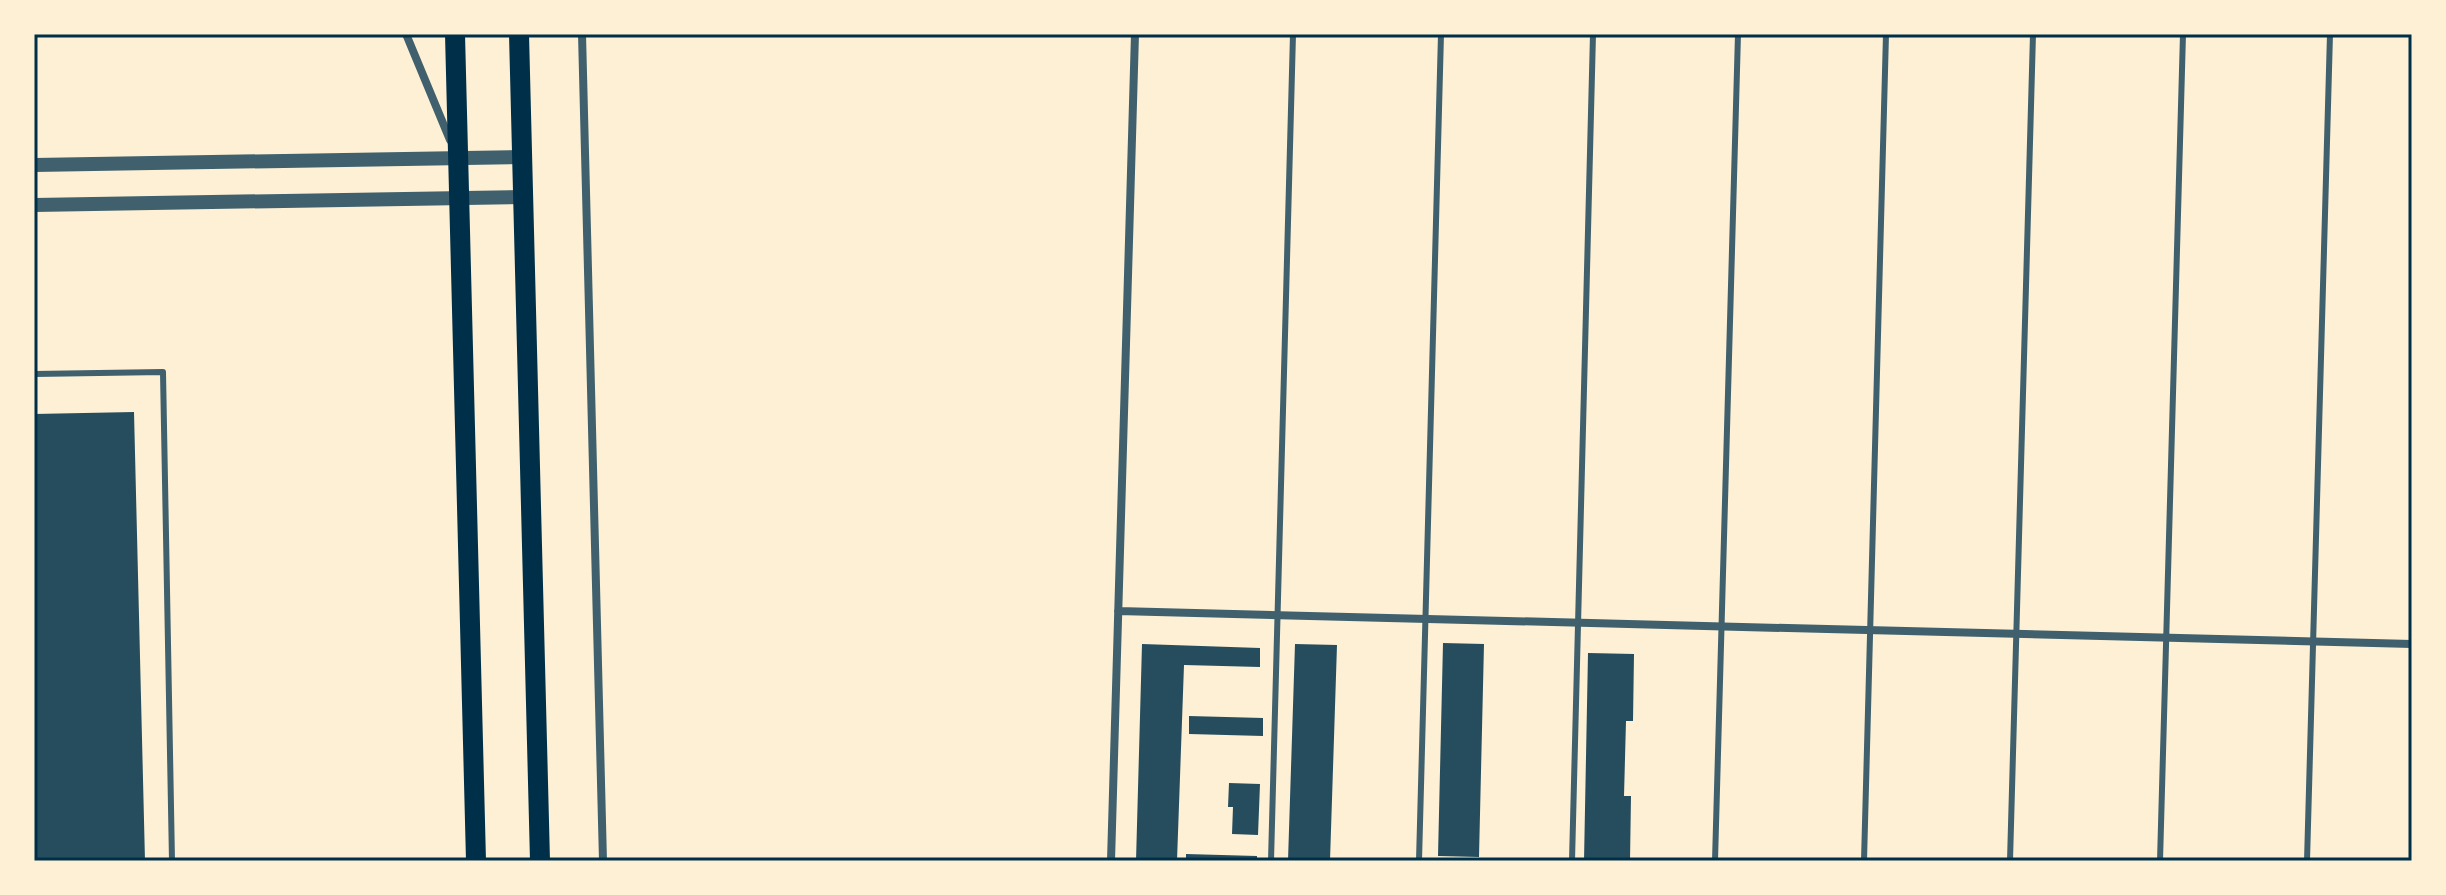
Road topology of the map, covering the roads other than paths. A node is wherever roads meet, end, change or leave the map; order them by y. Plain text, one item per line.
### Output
1 (406, 34) edge
2 (455, 34) edge
3 (519, 34) edge
4 (582, 34) edge
5 (1135, 34) edge
6 (1293, 34) edge
7 (1441, 34) edge
8 (1593, 34) edge
9 (1738, 34) edge
10 (1886, 34) edge
11 (2033, 34) edge
12 (2183, 34) edge
13 (2330, 34) edge
14 (522, 157) junction
15 (458, 158) junction
16 (34, 165) edge
17 (523, 197) junction
18 (459, 198) junction
19 (34, 205) edge
20 (34, 374) edge
21 (1118, 611) junction
22 (1277, 615) junction
23 (1425, 619) junction
24 (1578, 623) junction
25 (1722, 627) junction
26 (1870, 630) junction
27 (2016, 634) junction
28 (2166, 638) junction
29 (2313, 642) junction
30 (2412, 644) edge
31 (172, 861) edge
32 (476, 861) edge
33 (540, 861) edge
34 (603, 861) edge
35 (1111, 861) edge
36 (1271, 861) edge
37 (1419, 861) edge
38 (1572, 861) edge
39 (1715, 861) edge
40 (1864, 861) edge
41 (2010, 861) edge
42 (2160, 861) edge
43 (2307, 861) edge

1 - 15 street
2 - 15 main road
3 - 14 main road
4 - 34 street
5 - 21 street
6 - 22 lane
7 - 23 lane
8 - 24 lane
9 - 25 lane
10 - 26 lane
11 - 27 lane
12 - 28 lane
13 - 29 lane
14 - 15 street
14 - 17 main road
15 - 16 street
15 - 18 main road
17 - 18 street
17 - 33 main road
18 - 19 street
18 - 32 main road
20 - 31 lane
21 - 22 street
21 - 35 street
22 - 23 street
22 - 36 lane
23 - 24 street
23 - 37 lane
24 - 25 street
24 - 38 lane
25 - 26 street
25 - 39 lane
26 - 27 street
26 - 40 lane
27 - 28 street
27 - 41 lane
28 - 29 street
28 - 42 lane
29 - 30 street
29 - 43 lane

